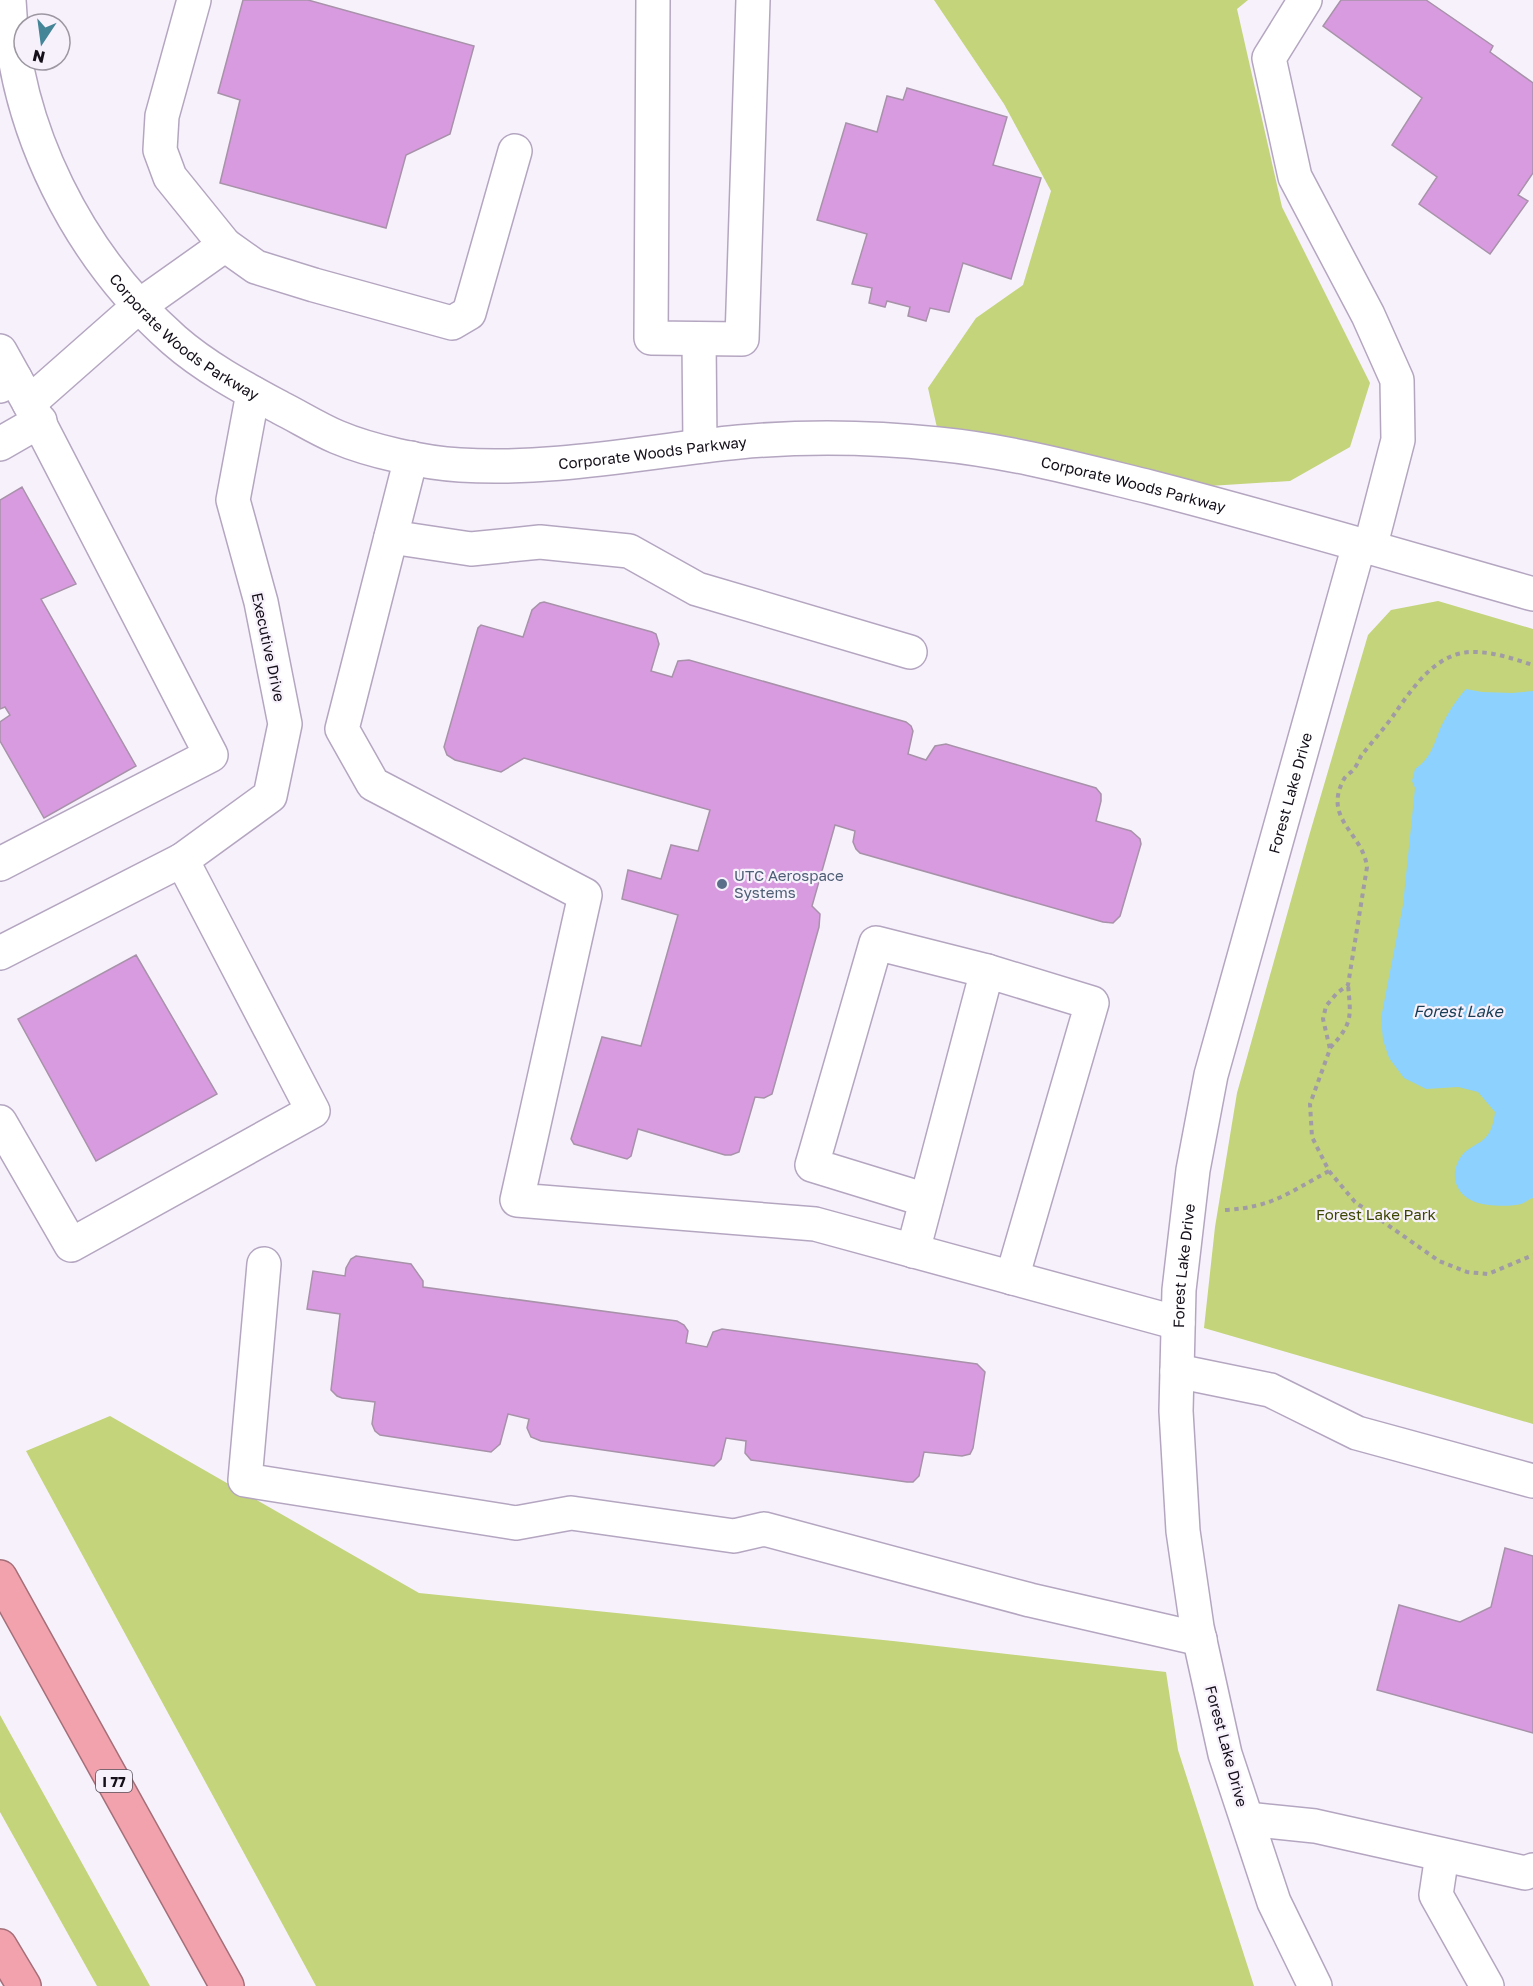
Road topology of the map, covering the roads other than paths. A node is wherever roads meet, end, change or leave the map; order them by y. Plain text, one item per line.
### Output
1 (194, 0) edge
2 (653, 0) edge
3 (753, 0) edge
4 (1305, 0) edge
5 (6, 3) edge
6 (515, 151) dead end
7 (225, 245) junction
8 (139, 306) junction
9 (699, 339) junction
10 (17, 388) edge
11 (253, 393) junction
12 (0, 444) edge
13 (700, 446) junction
14 (411, 458) junction
15 (391, 537) junction
16 (1365, 546) junction
17 (1533, 594) edge
18 (910, 652) dead end
19 (182, 860) junction
20 (0, 864) edge
21 (0, 954) edge
22 (987, 971) junction
23 (0, 1122) edge
24 (926, 1200) junction
25 (913, 1251) junction
26 (264, 1264) dead end
27 (1012, 1278) junction
28 (1178, 1323) junction
29 (1177, 1371) junction
30 (1533, 1481) edge
31 (0, 1577) edge
32 (1200, 1639) junction
33 (1247, 1819) junction
34 (1442, 1855) junction
35 (1533, 1870) edge
36 (0, 1946) edge
37 (24, 1986) edge
38 (227, 1986) edge
39 (1315, 1986) edge
40 (1487, 1986) edge

1 - 7 street
2 - 9 street
3 - 9 street
4 - 16 street, Forest Lake Drive
5 - 8 street, Corporate Woods Parkway
6 - 7 street
7 - 8 street
8 - 10 street
8 - 11 street, Corporate Woods Parkway
9 - 13 street
10 - 12 street
10 - 20 street
11 - 14 street, Corporate Woods Parkway
11 - 19 street, Executive Drive
13 - 14 street, Corporate Woods Parkway
13 - 16 street, Corporate Woods Parkway
14 - 15 street
15 - 18 street
15 - 25 street
16 - 17 street, Corporate Woods Parkway
16 - 28 street, Forest Lake Drive
19 - 21 street, Executive Drive
19 - 23 street
22 - 24 street
22 - 24 street
22 - 27 street
24 - 25 street
25 - 27 street
26 - 32 street
27 - 28 street
28 - 29 street, Forest Lake Drive
29 - 30 street
29 - 32 street, Forest Lake Drive
31 - 38 highway, I 77
32 - 33 street, Forest Lake Drive
33 - 34 street
33 - 39 street, Forest Lake Drive
34 - 35 street
34 - 40 street
36 - 37 highway

